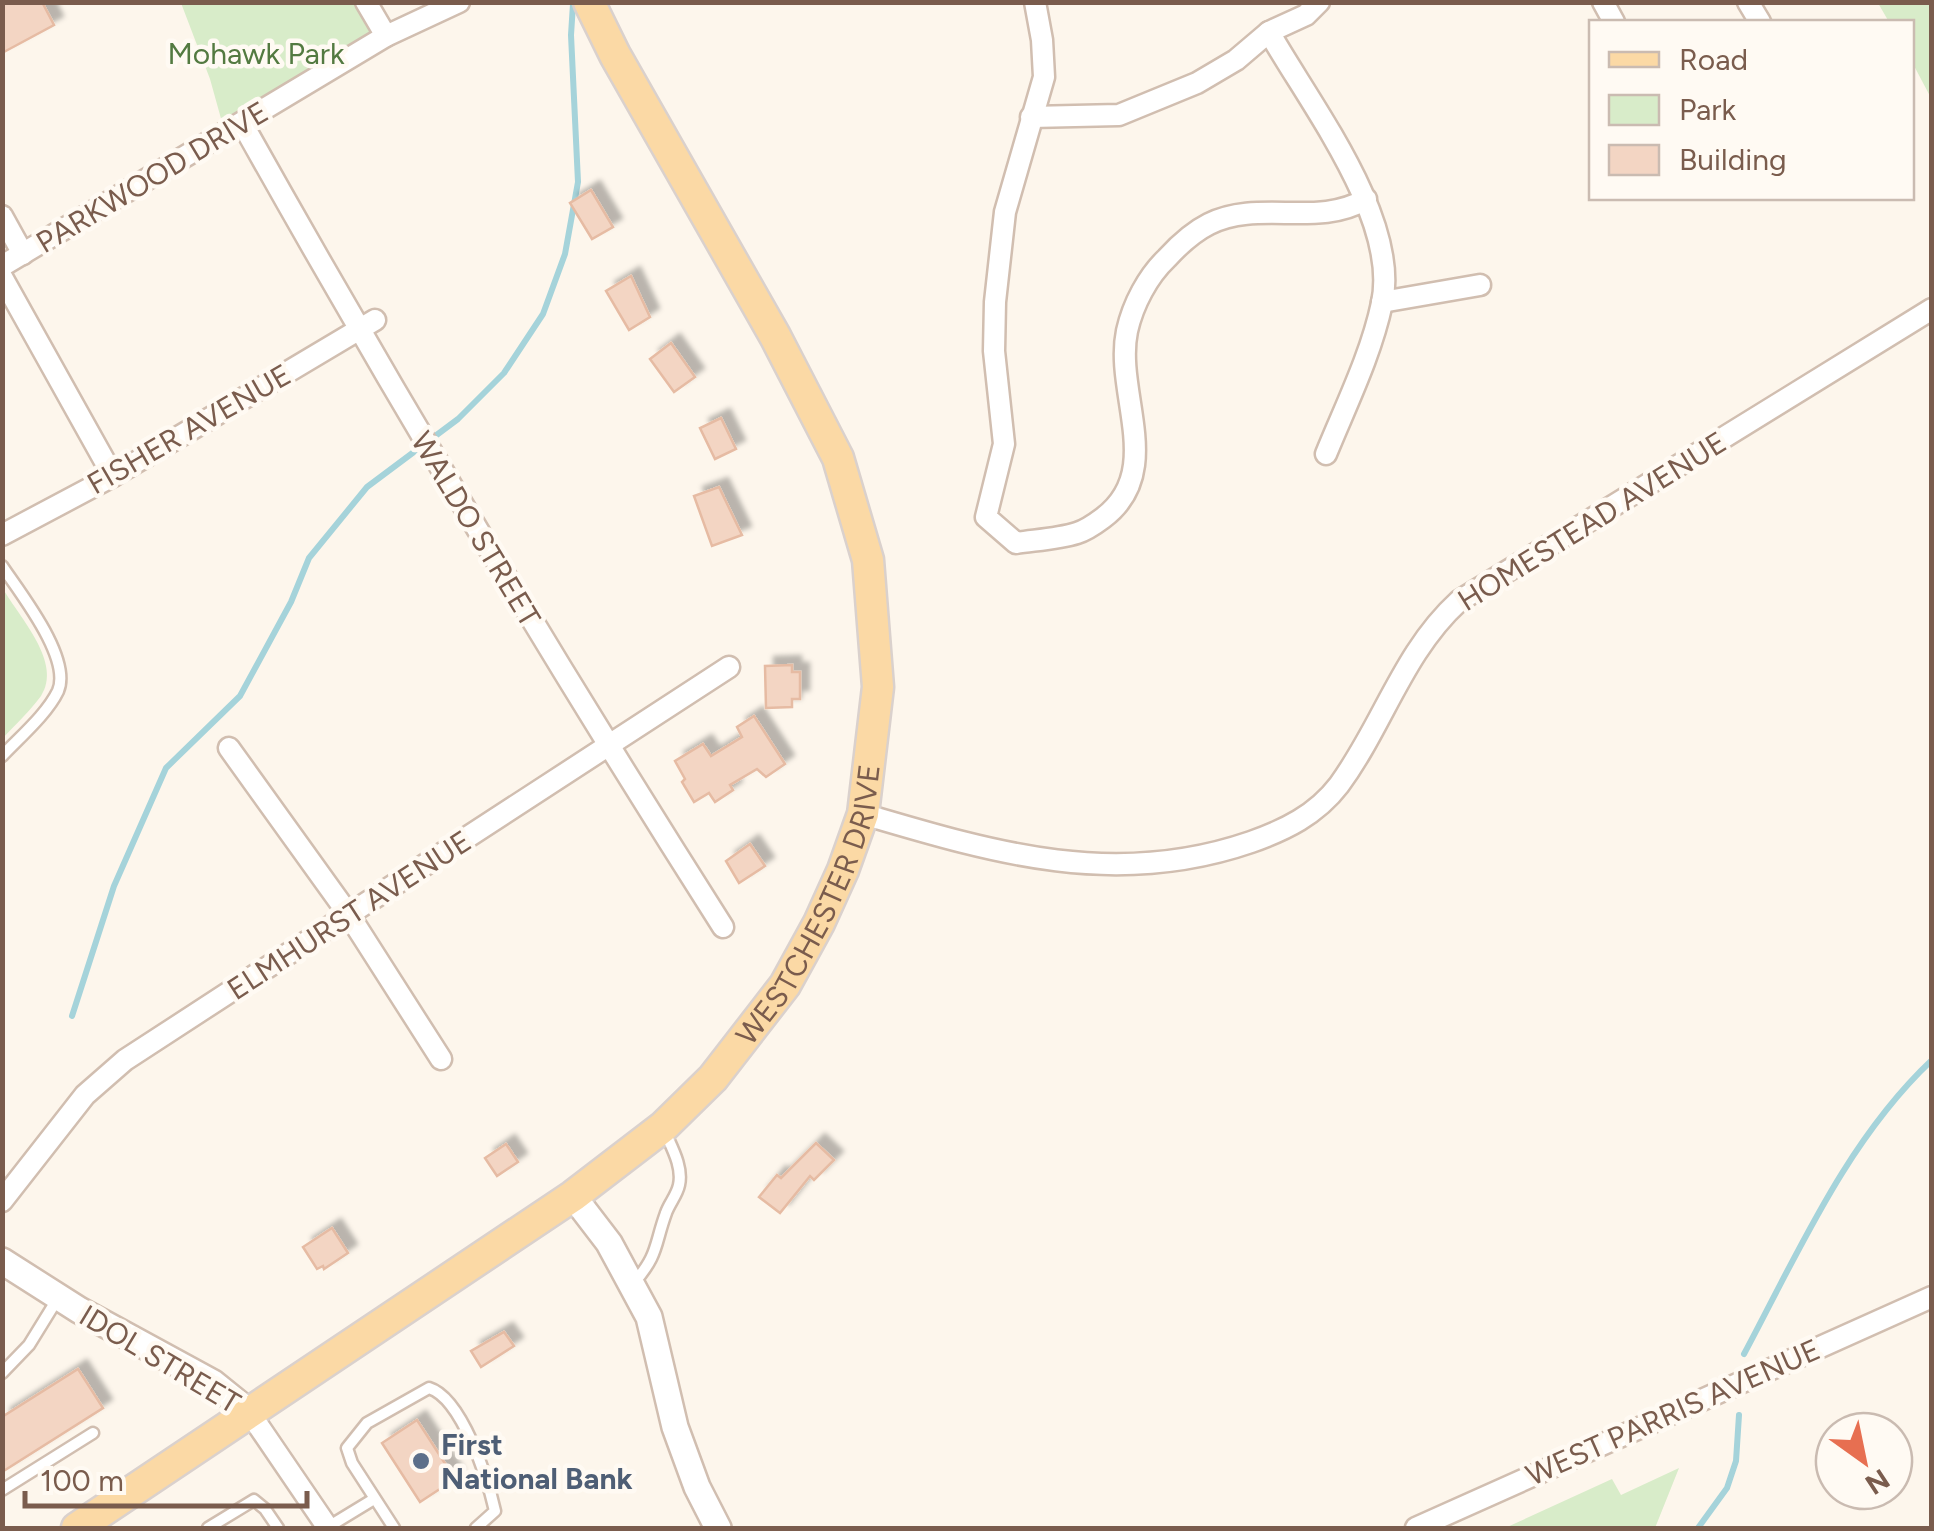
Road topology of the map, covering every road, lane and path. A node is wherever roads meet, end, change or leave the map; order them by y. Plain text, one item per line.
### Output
1 (366, 2) edge
2 (459, 2) edge
3 (589, 2) edge
4 (1036, 2) edge
5 (1319, 2) edge
6 (1269, 32) junction
7 (386, 36) junction
8 (1031, 117) junction
9 (242, 123) junction
10 (1366, 199) junction
11 (2, 216) edge
12 (23, 254) junction
13 (2, 266) edge
14 (2, 277) edge
15 (1480, 285) dead end
16 (1382, 302) junction
17 (1932, 309) edge
18 (366, 325) junction
19 (1326, 454) dead end
20 (113, 476) junction
21 (2, 535) edge
22 (2, 566) edge
23 (729, 666) dead end
24 (228, 748) dead end
25 (609, 748) junction
26 (2, 756) edge
27 (863, 814) junction
28 (348, 915) junction
29 (723, 926) dead end
30 (441, 1059) dead end
31 (663, 1126) junction
32 (574, 1196) junction
33 (2, 1201) edge
34 (2, 1262) edge
35 (634, 1284) junction
36 (58, 1297) junction
37 (1932, 1297) edge
38 (2, 1373) edge
39 (249, 1412) junction
40 (93, 1432) dead end
41 (2, 1490) edge
42 (374, 1499) junction
43 (77, 1528) edge
44 (208, 1528) edge
45 (278, 1528) edge
46 (328, 1528) edge
47 (394, 1528) edge
48 (476, 1528) edge
49 (718, 1528) edge
50 (1416, 1528) edge

1 - 7 street
2 - 7 street, PARKWOOD DRIVE
3 - 27 main road, WESTCHESTER DRIVE
4 - 8 street
5 - 6 street
6 - 8 street
6 - 10 street
7 - 9 street, PARKWOOD DRIVE
8 - 10 street
9 - 12 street, PARKWOOD DRIVE
9 - 18 street, WALDO STREET
10 - 16 street
11 - 12 street
12 - 13 street, PARKWOOD DRIVE
14 - 20 street
15 - 16 street
16 - 19 street
17 - 27 street, HOMESTEAD AVENUE
18 - 20 street, FISHER AVENUE
18 - 25 street, WALDO STREET
20 - 21 street, FISHER AVENUE
22 - 26 lane
23 - 25 street, ELMHURST AVENUE
24 - 28 street
25 - 28 street, ELMHURST AVENUE
25 - 29 street, WALDO STREET
27 - 31 main road, WESTCHESTER DRIVE
28 - 30 street
28 - 33 street, ELMHURST AVENUE
31 - 32 main road, WESTCHESTER DRIVE
31 - 35 lane
32 - 35 street
32 - 39 main road, WESTCHESTER DRIVE
34 - 36 street, IDOL STREET
35 - 49 street
36 - 38 lane
36 - 39 street, IDOL STREET
37 - 50 street, WEST PARRIS AVENUE
39 - 43 main road, WESTCHESTER DRIVE
39 - 46 street, IDOL STREET
40 - 41 lane
42 - 46 lane
42 - 47 lane
42 - 48 lane
44 - 45 lane

